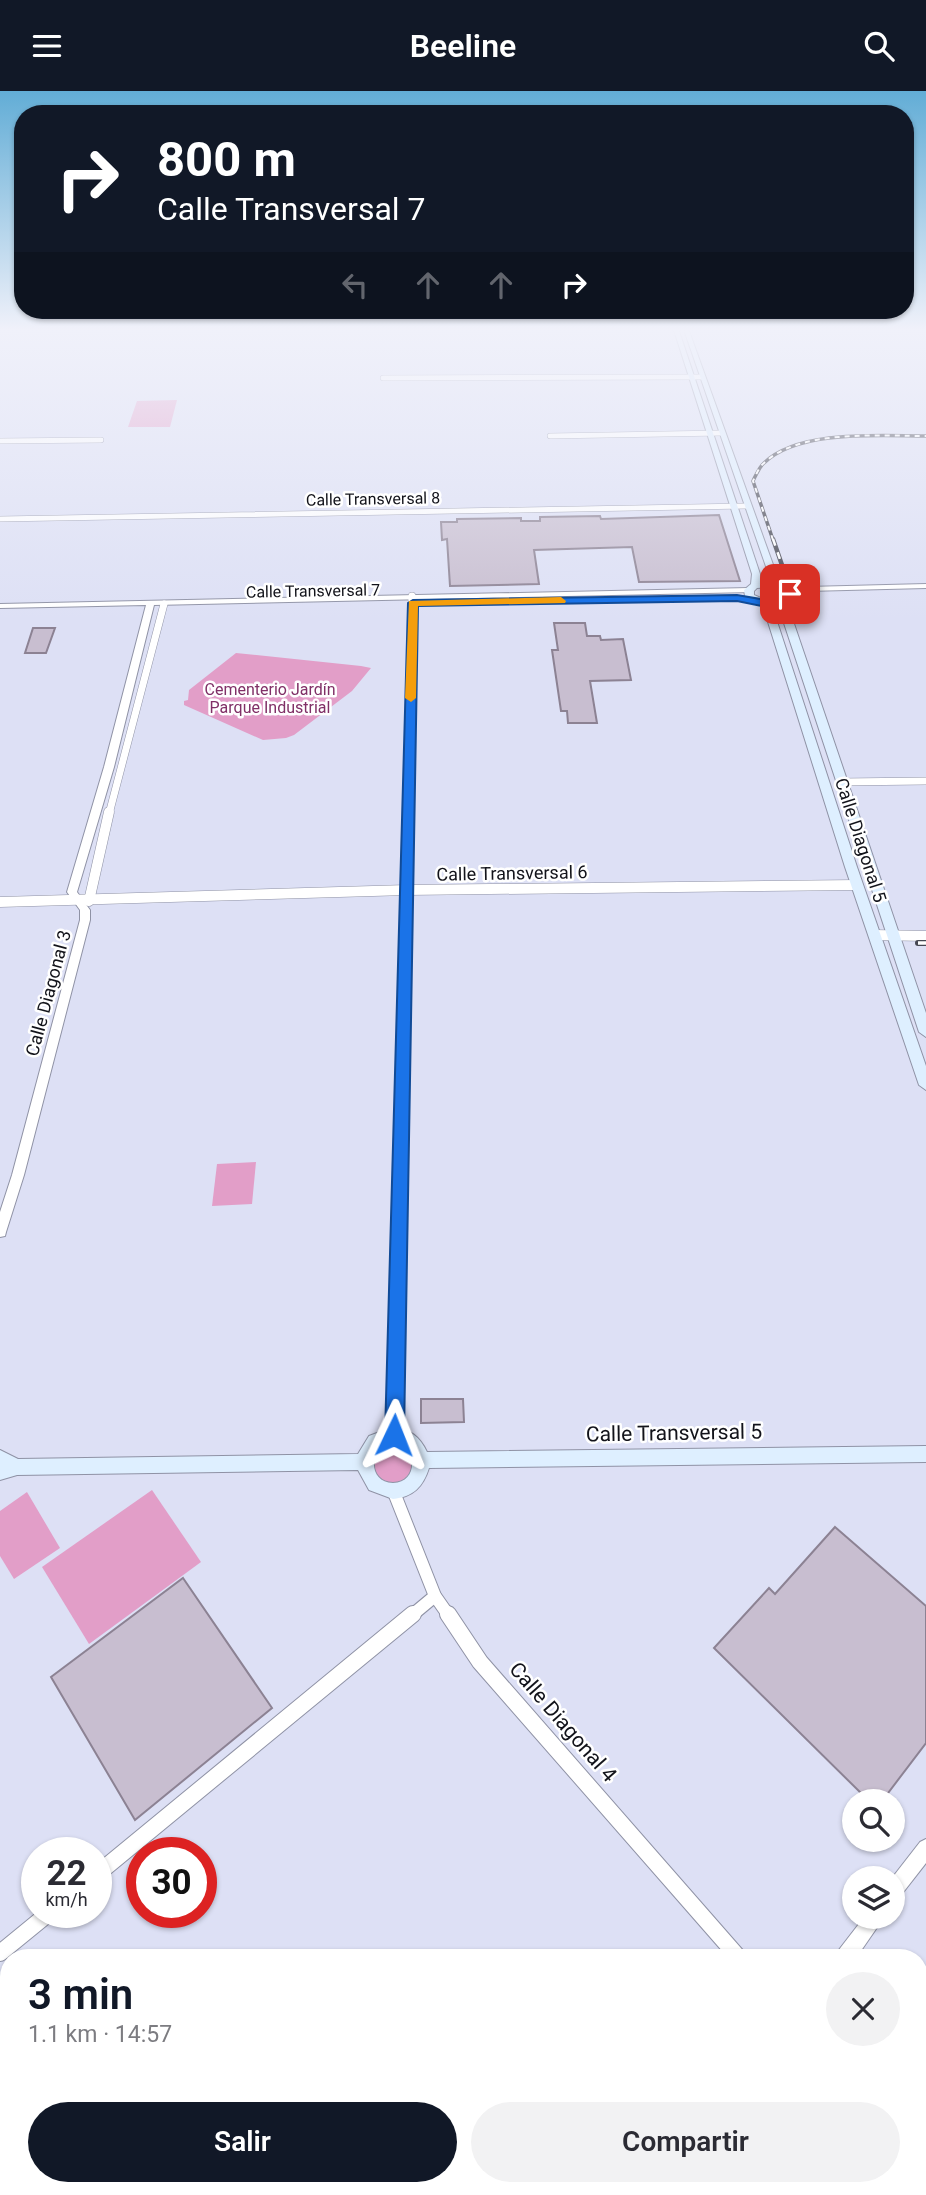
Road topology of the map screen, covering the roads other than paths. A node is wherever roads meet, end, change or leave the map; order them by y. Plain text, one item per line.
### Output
1 (707, 425) edge
2 (719, 425) edge
3 (710, 433) junction
4 (722, 433) junction
5 (550, 436) dead end
6 (101, 440) dead end
7 (0, 441) edge
8 (734, 506) junction
9 (746, 506) junction
10 (0, 519) edge
11 (779, 585) junction
12 (926, 586) edge
13 (752, 588) junction
14 (892, 590) junction
15 (926, 594) edge
16 (640, 596) junction
17 (412, 600) junction
18 (761, 602) junction
19 (785, 602) junction
20 (151, 603) junction
21 (165, 604) junction
22 (0, 606) edge
23 (810, 741) junction
24 (828, 742) junction
25 (926, 781) edge
26 (841, 782) junction
27 (857, 884) junction
28 (407, 890) junction
29 (84, 901) junction
30 (0, 902) edge
31 (874, 935) junction
32 (892, 936) junction
33 (926, 936) edge
34 (900, 1009) junction
35 (918, 1010) junction
36 (926, 1032) edge
37 (926, 1086) edge
38 (0, 1232) edge
39 (394, 1435) junction
40 (926, 1454) edge
41 (0, 1458) edge
42 (422, 1460) junction
43 (364, 1462) junction
44 (8, 1469) edge
45 (393, 1490) junction
46 (435, 1595) junction
47 (926, 1847) edge
48 (112, 1862) edge
49 (905, 1875) edge
50 (31, 1928) edge
51 (866, 1929) edge
52 (5, 1949) edge
53 (731, 1949) edge
54 (852, 1949) edge

1 - 3 main road
2 - 4 main road
3 - 4 street
3 - 5 street
3 - 8 main road
4 - 9 main road
6 - 7 street
8 - 9 street, Calle Transversal 8
8 - 10 street, Calle Transversal 8
8 - 13 main road
9 - 11 main road
11 - 13 main road
11 - 14 street
11 - 19 main road, Calle Diagonal 5
12 - 14 street
13 - 16 street, Calle Transversal 7
13 - 18 main road, Calle Diagonal 5
14 - 15 street
14 - 19 street
16 - 17 street, Calle Transversal 7
16 - 18 street, Calle Transversal 7
17 - 21 street, Calle Transversal 7
17 - 28 street
18 - 19 main road
18 - 23 main road, Calle Diagonal 5
19 - 24 main road, Calle Diagonal 5
20 - 21 street, Calle Transversal 7
20 - 22 street, Calle Transversal 7
20 - 29 street, Calle Diagonal 3
21 - 29 street
23 - 24 main road
23 - 27 main road, Calle Diagonal 5
24 - 26 main road, Calle Diagonal 5
25 - 26 street
26 - 32 main road, Calle Diagonal 5
27 - 28 street, Calle Transversal 6
27 - 31 main road, Calle Diagonal 5
28 - 29 street, Calle Transversal 6
28 - 39 street
29 - 30 street, Calle Transversal 6
29 - 38 street, Calle Diagonal 3
31 - 32 street
31 - 34 main road, Calle Diagonal 5
32 - 33 street
32 - 35 main road, Calle Diagonal 5
34 - 35 street
34 - 37 main road, Calle Diagonal 5
35 - 36 main road, Calle Diagonal 5
39 - 42 main road
39 - 43 main road
40 - 42 main road, Calle Transversal 5
41 - 44 main road
42 - 45 main road
43 - 44 main road
43 - 45 main road
45 - 46 street, Calle Diagonal 4
46 - 48 street
46 - 53 street, Calle Diagonal 4
47 - 49 street
50 - 52 street
51 - 54 street

